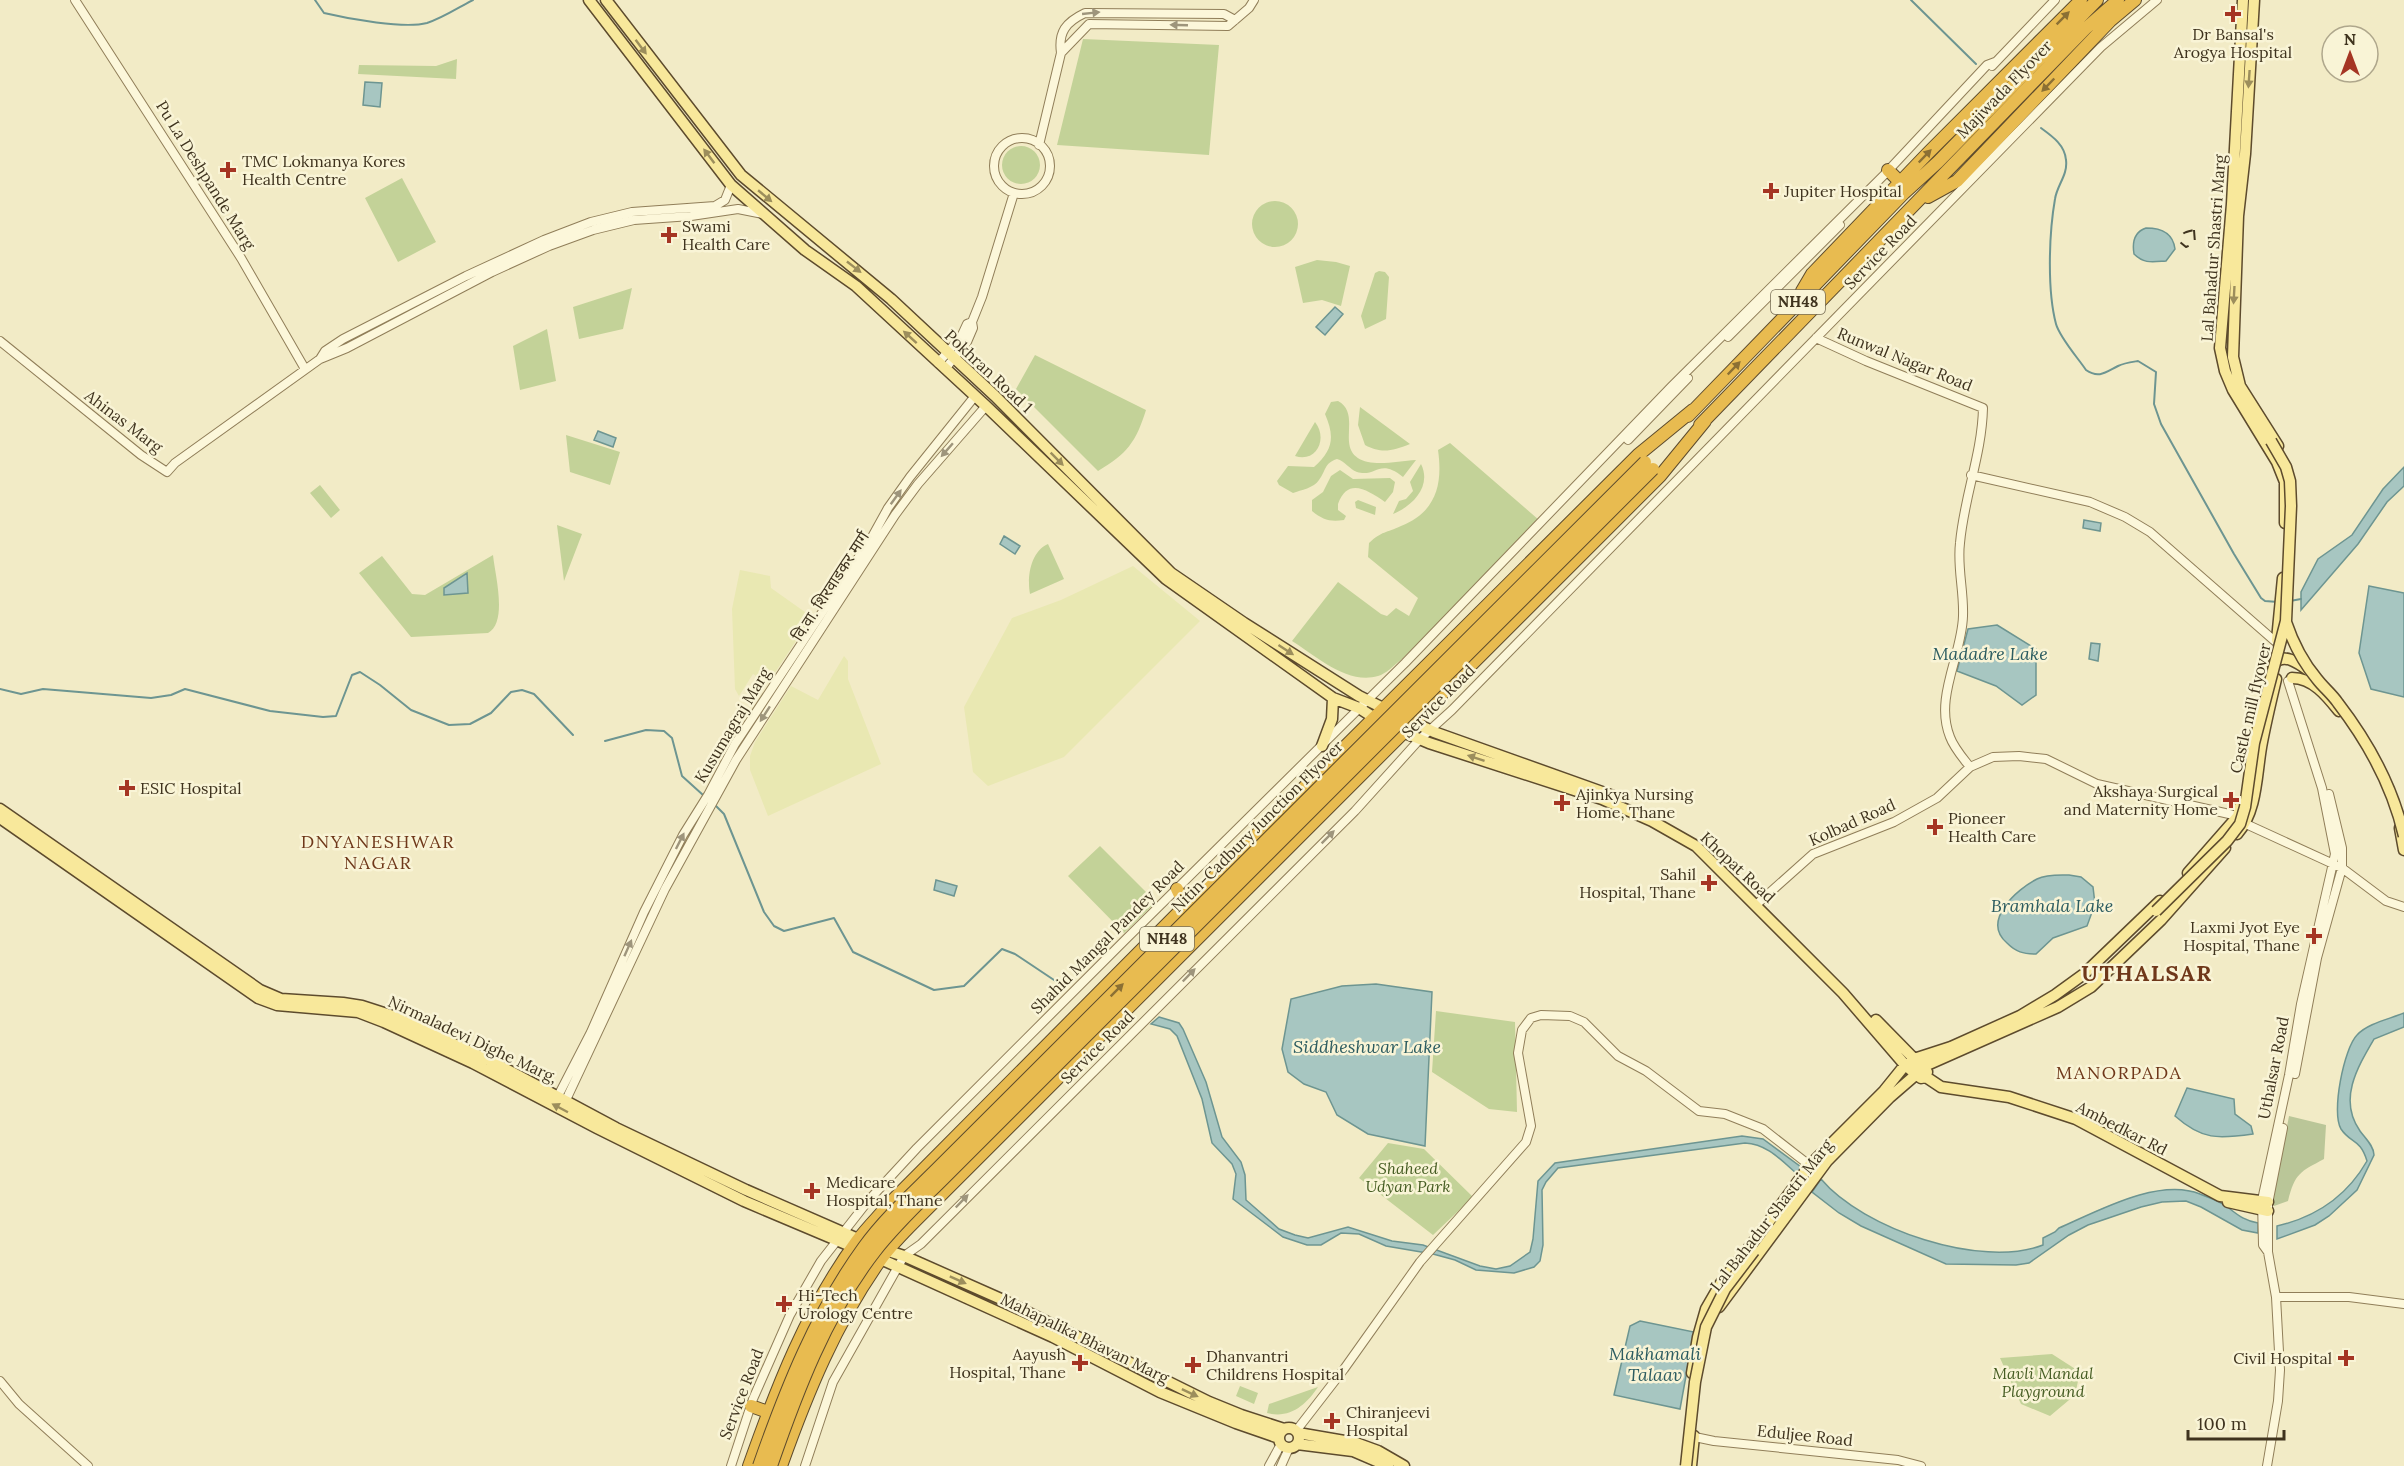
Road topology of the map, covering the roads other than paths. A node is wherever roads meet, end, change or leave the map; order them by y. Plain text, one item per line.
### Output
1 (75, 0) edge
2 (590, 0) edge
3 (606, 0) edge
4 (1254, 0) edge
5 (2055, 0) edge
6 (2081, 0) edge
7 (2097, 0) edge
8 (2118, 0) edge
9 (2135, 0) edge
10 (2157, 0) edge
11 (2243, 0) edge
12 (2254, 0) edge
13 (1235, 20) junction
14 (2081, 25) junction
15 (1061, 53) junction
16 (1040, 145) junction
17 (1893, 179) junction
18 (731, 185) junction
19 (1014, 193) junction
20 (1916, 204) junction
21 (763, 214) junction
22 (2222, 316) junction
23 (2233, 316) junction
24 (394, 318) junction
25 (2226, 330) junction
26 (1816, 338) junction
27 (0, 341) edge
28 (951, 356) junction
29 (942, 366) junction
30 (305, 369) junction
31 (975, 396) junction
32 (986, 406) junction
33 (1693, 410) junction
34 (1705, 421) junction
35 (1040, 441) junction
36 (1031, 449) junction
37 (1649, 466) junction
38 (1971, 475) junction
39 (865, 554) junction
40 (2287, 618) junction
41 (1241, 626) junction
42 (2277, 644) junction
43 (2292, 661) junction
44 (2275, 670) junction
45 (2290, 680) junction
46 (1333, 698) junction
47 (1363, 704) junction
48 (1385, 709) junction
49 (1396, 714) joint
50 (1375, 718) junction
51 (1413, 722) junction
52 (1430, 730) junction
53 (1404, 732) junction
54 (1420, 739) junction
55 (1322, 746) junction
56 (1970, 767) junction
57 (1582, 788) junction
58 (717, 795) joint
59 (0, 809) edge
60 (0, 818) edge
61 (2242, 820) junction
62 (2404, 825) edge
63 (2404, 836) edge
64 (2337, 844) junction
65 (2404, 850) edge
66 (2332, 865) junction
67 (2342, 868) junction
68 (1177, 889) junction
69 (1759, 902) junction
70 (1185, 906) junction
71 (2404, 907) edge
72 (2309, 981) junction
73 (2064, 997) junction
74 (2050, 998) junction
75 (2058, 1007) junction
76 (417, 1032) junction
77 (1910, 1062) junction
78 (487, 1064) junction
79 (1922, 1073) junction
80 (562, 1098) junction
81 (1810, 1165) junction
82 (1819, 1173) junction
83 (2265, 1206) junction
84 (882, 1212) junction
85 (1767, 1221) junction
86 (1776, 1228) junction
87 (903, 1233) junction
88 (1765, 1234) junction
89 (839, 1236) junction
90 (856, 1243) junction
91 (884, 1256) junction
92 (904, 1256) junction
93 (897, 1267) junction
94 (2276, 1297) junction
95 (2404, 1304) edge
96 (1044, 1327) junction
97 (0, 1381) edge
98 (751, 1406) junction
99 (768, 1412) junction
100 (1690, 1436) junction
101 (1289, 1438) junction
102 (88, 1466) edge
103 (731, 1466) edge
104 (749, 1466) edge
105 (759, 1466) edge
106 (771, 1466) edge
107 (781, 1466) edge
108 (804, 1466) edge
109 (1269, 1466) edge
110 (1281, 1466) edge
111 (1388, 1466) edge
112 (1404, 1466) edge
113 (1682, 1466) edge
114 (1686, 1466) edge
115 (1691, 1466) edge
116 (1921, 1466) edge
117 (2266, 1466) edge

1 - 30 street, Pu La Deshpande Marg
18 -> 2 main road, Pokhran Road 1
3 -> 28 main road, Pokhran Road 1
4 - 13 street
5 - 17 street
17 -> 6 highway
7 - 14 highway, Majiwada Flyover / NH48
8 - 14 highway, Majiwada Flyover / NH48
9 -> 20 highway
10 - 26 street, Service Road
11 - 22 main road, Lal Bahadur Shastri Marg
12 -> 23 main road, Lal Bahadur Shastri Marg
13 -> 15 street
15 -> 13 street
14 - 17 highway, Majiwada Flyover / NH48
14 - 20 highway, Majiwada Flyover / NH48
15 - 16 street
16 - 19 street
16 - 19 street
33 -> 17 highway, NH48
17 - 47 street, Shahid Mangal Pandey Road
18 - 21 main road, Pokhran Road 1
18 - 24 street
19 - 28 street
20 - 34 highway, NH48
21 - 24 street
29 -> 21 main road, Pokhran Road 1
22 - 25 main road, Castle mill flyover
22 - 42 main road, Lal Bahadur Shastri Marg
23 - 25 main road
23 - 40 main road, Lal Bahadur Shastri Marg, bridge
24 - 30 street, Ahinas Marg
25 - 40 main road, Castle mill flyover, bridge
26 - 38 street, Runwal Nagar Road
26 - 52 street, Service Road
27 - 30 street, Ahinas Marg
28 - 29 street
28 - 35 main road, Pokhran Road 1
29 - 31 main road, Pokhran Road 1
31 - 32 main road, Pokhran Road 1
39 -> 31 street, Kusumagraj Marg
32 - 36 main road, Pokhran Road 1
32 -> 39 street, वि.वा. शिरवाडकर मार्ग
33 - 37 highway, NH48
33 - 48 highway
34 - 37 highway, NH48
34 - 51 highway
35 - 36 main road
35 -> 41 main road, Pokhran Road 1
36 - 41 main road, Pokhran Road 1
105 -> 37 highway, Nitin-Cadbury Junction Flyover / NH48, bridge
37 - 106 highway, Nitin-Cadbury Junction Flyover / NH48, bridge
38 - 42 street
38 - 56 street
39 -> 58 street, वि.वा. शिरवाडकर मार्ग
80 -> 39 street, Kusumagraj Marg
40 - 43 main road, Lal Bahadur Shastri Marg
40 - 63 main road, Castle mill flyover, bridge
40 - 73 main road, Castle mill flyover, bridge
41 - 46 main road, Pokhran Road 1
41 -> 47 main road, Pokhran Road 1
42 - 44 main road, Lal Bahadur Shastri Marg
43 - 44 main road
43 - 45 main road, Lal Bahadur Shastri Marg
43 - 62 main road
44 - 45 main road
44 - 61 main road, Lal Bahadur Shastri Marg
45 - 64 street, Uthalsar Road
45 - 65 main road
46 - 47 main road, Pokhran Road 1
46 - 55 main road
47 - 48 main road, Pokhran Road 1
47 - 50 main road, Pokhran Road 1
47 - 55 street, Shahid Mangal Pandey Road
48 - 49 main road, Pokhran Road 1
48 - 50 highway
49 - 51 main road, Khopat Road
50 - 53 main road, Khopat Road
50 - 70 highway
51 - 52 main road, Khopat Road
51 - 53 highway
52 - 54 street, Service Road
52 - 57 main road, Khopat Road
53 - 54 main road, Khopat Road
53 - 87 highway
57 -> 54 main road, Khopat Road
92 -> 54 street, Service Road
55 - 68 street, Shahid Mangal Pandey Road
56 - 61 street, Kolbad Road
56 - 69 street, Kolbad Road
57 - 69 main road, Khopat Road
58 - 80 street, Kusumagraj Marg
59 - 76 main road, Nirmaladevi Dighe Marg,
60 - 76 main road, Nirmaladevi Dighe Marg,
61 - 66 street, Kolbad Road
61 - 74 main road
61 - 75 main road, Lal Bahadur Shastri Marg
64 - 66 street, Uthalsar Road
64 - 67 street
66 - 67 street, Kolbad Road
66 - 72 street, Uthalsar Road
67 - 71 street
67 - 72 street
68 - 70 highway
68 - 89 street, Shahid Mangal Pandey Road
69 - 77 main road, Khopat Road
70 - 84 highway
72 - 83 street, Uthalsar Road
73 - 74 main road
73 - 75 main road
74 - 77 main road
75 - 79 main road, Lal Bahadur Shastri Marg
76 - 78 main road, Nirmaladevi Dighe Marg,
77 - 79 main road, Khopat Road
77 - 81 main road, Lal Bahadur Shastri Marg
78 - 80 main road, Nirmaladevi Dighe Marg,
89 -> 78 main road, Nirmaladevi Dighe Marg,
79 - 82 main road, Lal Bahadur Shastri Marg
79 - 83 main road, Ambedkar Rd
80 - 89 main road, Nirmaladevi Dighe Marg,
81 - 82 street
81 - 85 main road, Lal Bahadur Shastri Marg
81 - 101 street
82 - 86 main road, Lal Bahadur Shastri Marg
83 - 94 street, Uthalsar Road
84 - 87 highway
84 - 90 highway
85 - 88 main road
85 - 100 main road, Lal Bahadur Shastri Marg
86 - 88 main road
86 - 100 main road, Lal Bahadur Shastri Marg
87 - 91 highway
88 - 114 main road, bridge
89 - 90 main road, Nirmaladevi Dighe Marg,
89 - 98 street, Service Road
90 - 91 main road, Nirmaladevi Dighe Marg,
90 - 99 highway
91 - 92 main road, Mahapalika Bhavan Marg
91 - 93 main road, Mahapalika Bhavan Marg
91 - 107 highway
92 - 93 street, Service Road
92 -> 96 main road, Mahapalika Bhavan Marg
93 - 96 main road, Mahapalika Bhavan Marg
93 - 108 street, Service Road
94 - 95 street
94 - 117 street
96 - 101 main road, Mahapalika Bhavan Marg
97 - 102 street
98 - 99 highway
98 - 103 street, Service Road
99 - 104 highway
100 - 113 main road, Lal Bahadur Shastri Marg
100 - 115 main road, Lal Bahadur Shastri Marg
100 - 116 street, Eduljee Road
101 - 109 street
101 - 110 street
101 - 111 main road, Mahapalika Bhavan Marg
101 - 112 main road, Mahapalika Bhavan Marg

